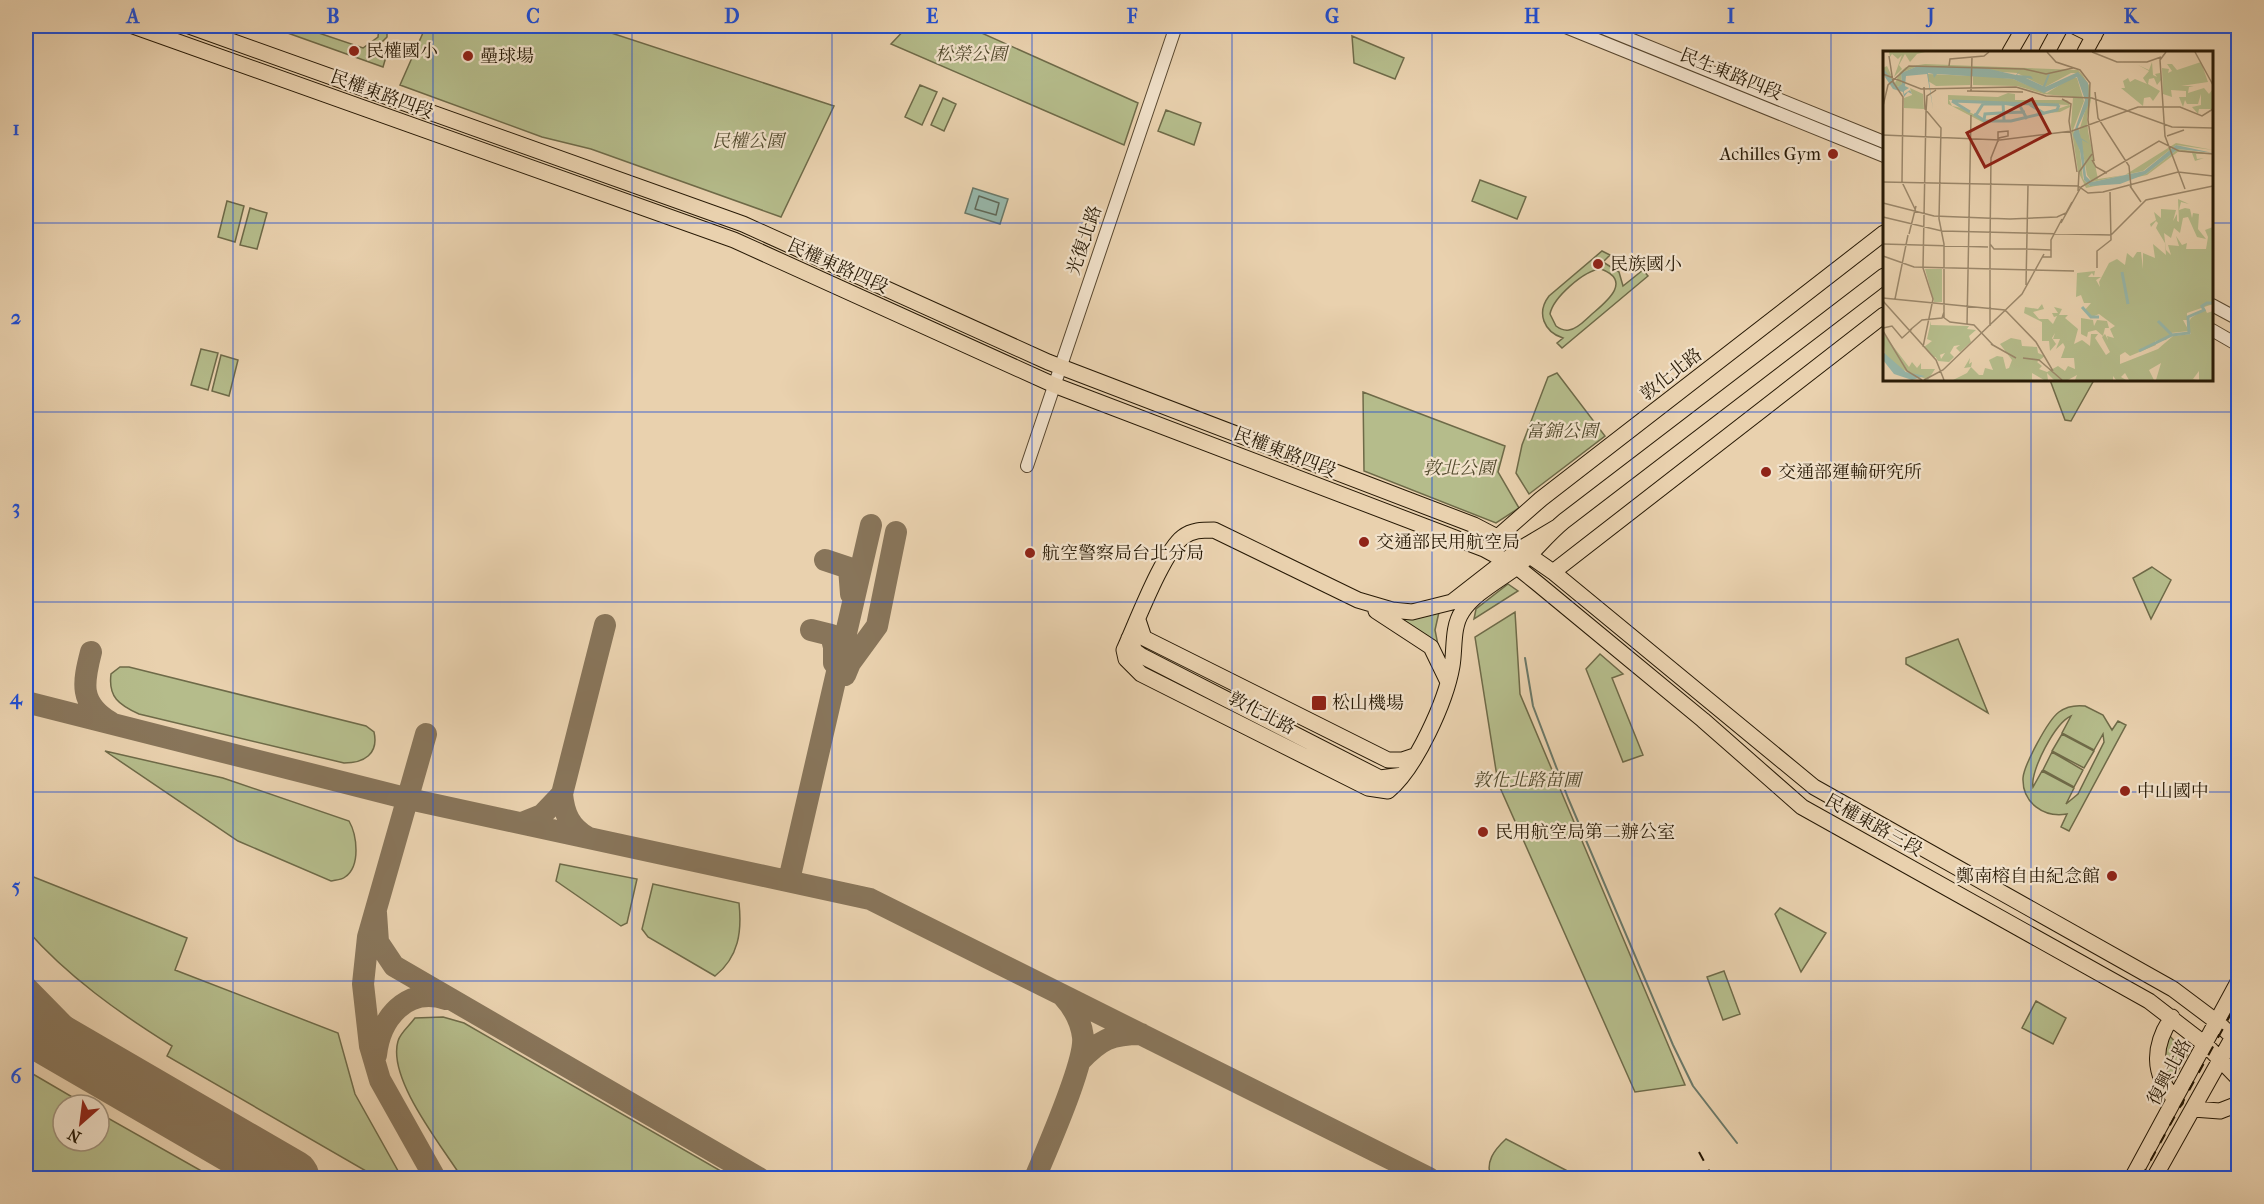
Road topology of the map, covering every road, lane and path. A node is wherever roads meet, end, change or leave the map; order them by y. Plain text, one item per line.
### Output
1 (133, 26) edge
2 (189, 26) edge
3 (1176, 26) edge
4 (1563, 26) edge
5 (1598, 26) edge
6 (2025, 26) edge
7 (2061, 26) edge
8 (2074, 26) edge
9 (2096, 31) edge
10 (2011, 51) edge
11 (2048, 51) edge
12 (2086, 51) edge
13 (1883, 142) edge
14 (1883, 156) edge
15 (1883, 235) edge
16 (1883, 277) edge
17 (2213, 305) edge
18 (1883, 316) edge
19 (2238, 319) edge
20 (2213, 331) edge
21 (2238, 345) edge
22 (1060, 367) junction
23 (1054, 385) junction
24 (1027, 466) dead end
25 (1497, 537) junction
26 (1484, 549) junction
27 (1525, 552) junction
28 (1511, 564) junction
29 (1553, 572) junction
30 (1358, 600) junction
31 (1138, 620) junction
32 (1448, 682) junction
33 (1414, 756) junction
34 (2238, 982) edge
35 (2172, 1017) junction
36 (2217, 1022) junction
37 (2237, 1036) edge
38 (2206, 1045) junction
39 (2221, 1059) junction
40 (2238, 1078) edge
41 (2176, 1100) junction
42 (2238, 1104) edge
43 (2193, 1109) junction
44 (2132, 1179) edge
45 (2154, 1179) edge

1 - 23 main road, 民權東路四段
2 - 22 main road, 民權東路四段
3 - 22 street, 光復北路
4 - 14 street, 民生東路四段
5 - 13 street, 民生東路四段
6 - 10 main road
7 - 11 main road
8 - 9 main road
9 - 12 main road
15 - 25 main road, 敦化北路
16 - 27 main road, 敦化北路
17 - 19 street
18 - 29 main road
20 - 21 street
22 - 23 street, 光復北路
22 - 25 main road, 民權東路四段
23 - 24 street, 光復北路
23 - 26 main road, 民權東路四段
25 - 26 main road, 敦化北路
25 - 27 main road, 民權東路四段
26 - 28 main road, 民權東路四段
27 - 28 main road, 敦化北路
27 - 29 main road, 民權東路三段
28 - 30 main road, 敦化北路
28 - 32 main road, 敦化北路
28 - 35 main road, 民權東路三段
29 - 36 main road, 民權東路三段
30 - 31 main road, 敦化北路
30 - 32 main road, 敦化北路
31 - 33 main road, 敦化北路
31 - 33 main road, 敦化北路
32 - 33 main road, 敦化北路
34 - 36 main road, 復興北路
35 - 38 main road, 民權東路三段
35 - 41 main road
36 - 37 main road, 民權東路三段
36 - 38 main road, 復興北路
37 - 39 main road
38 - 39 main road, 民權東路三段
38 - 41 main road, 復興北路
39 - 40 main road, 民權東路三段
39 - 43 main road
41 - 44 main road, 復興北路
42 - 43 main road
43 - 45 main road

